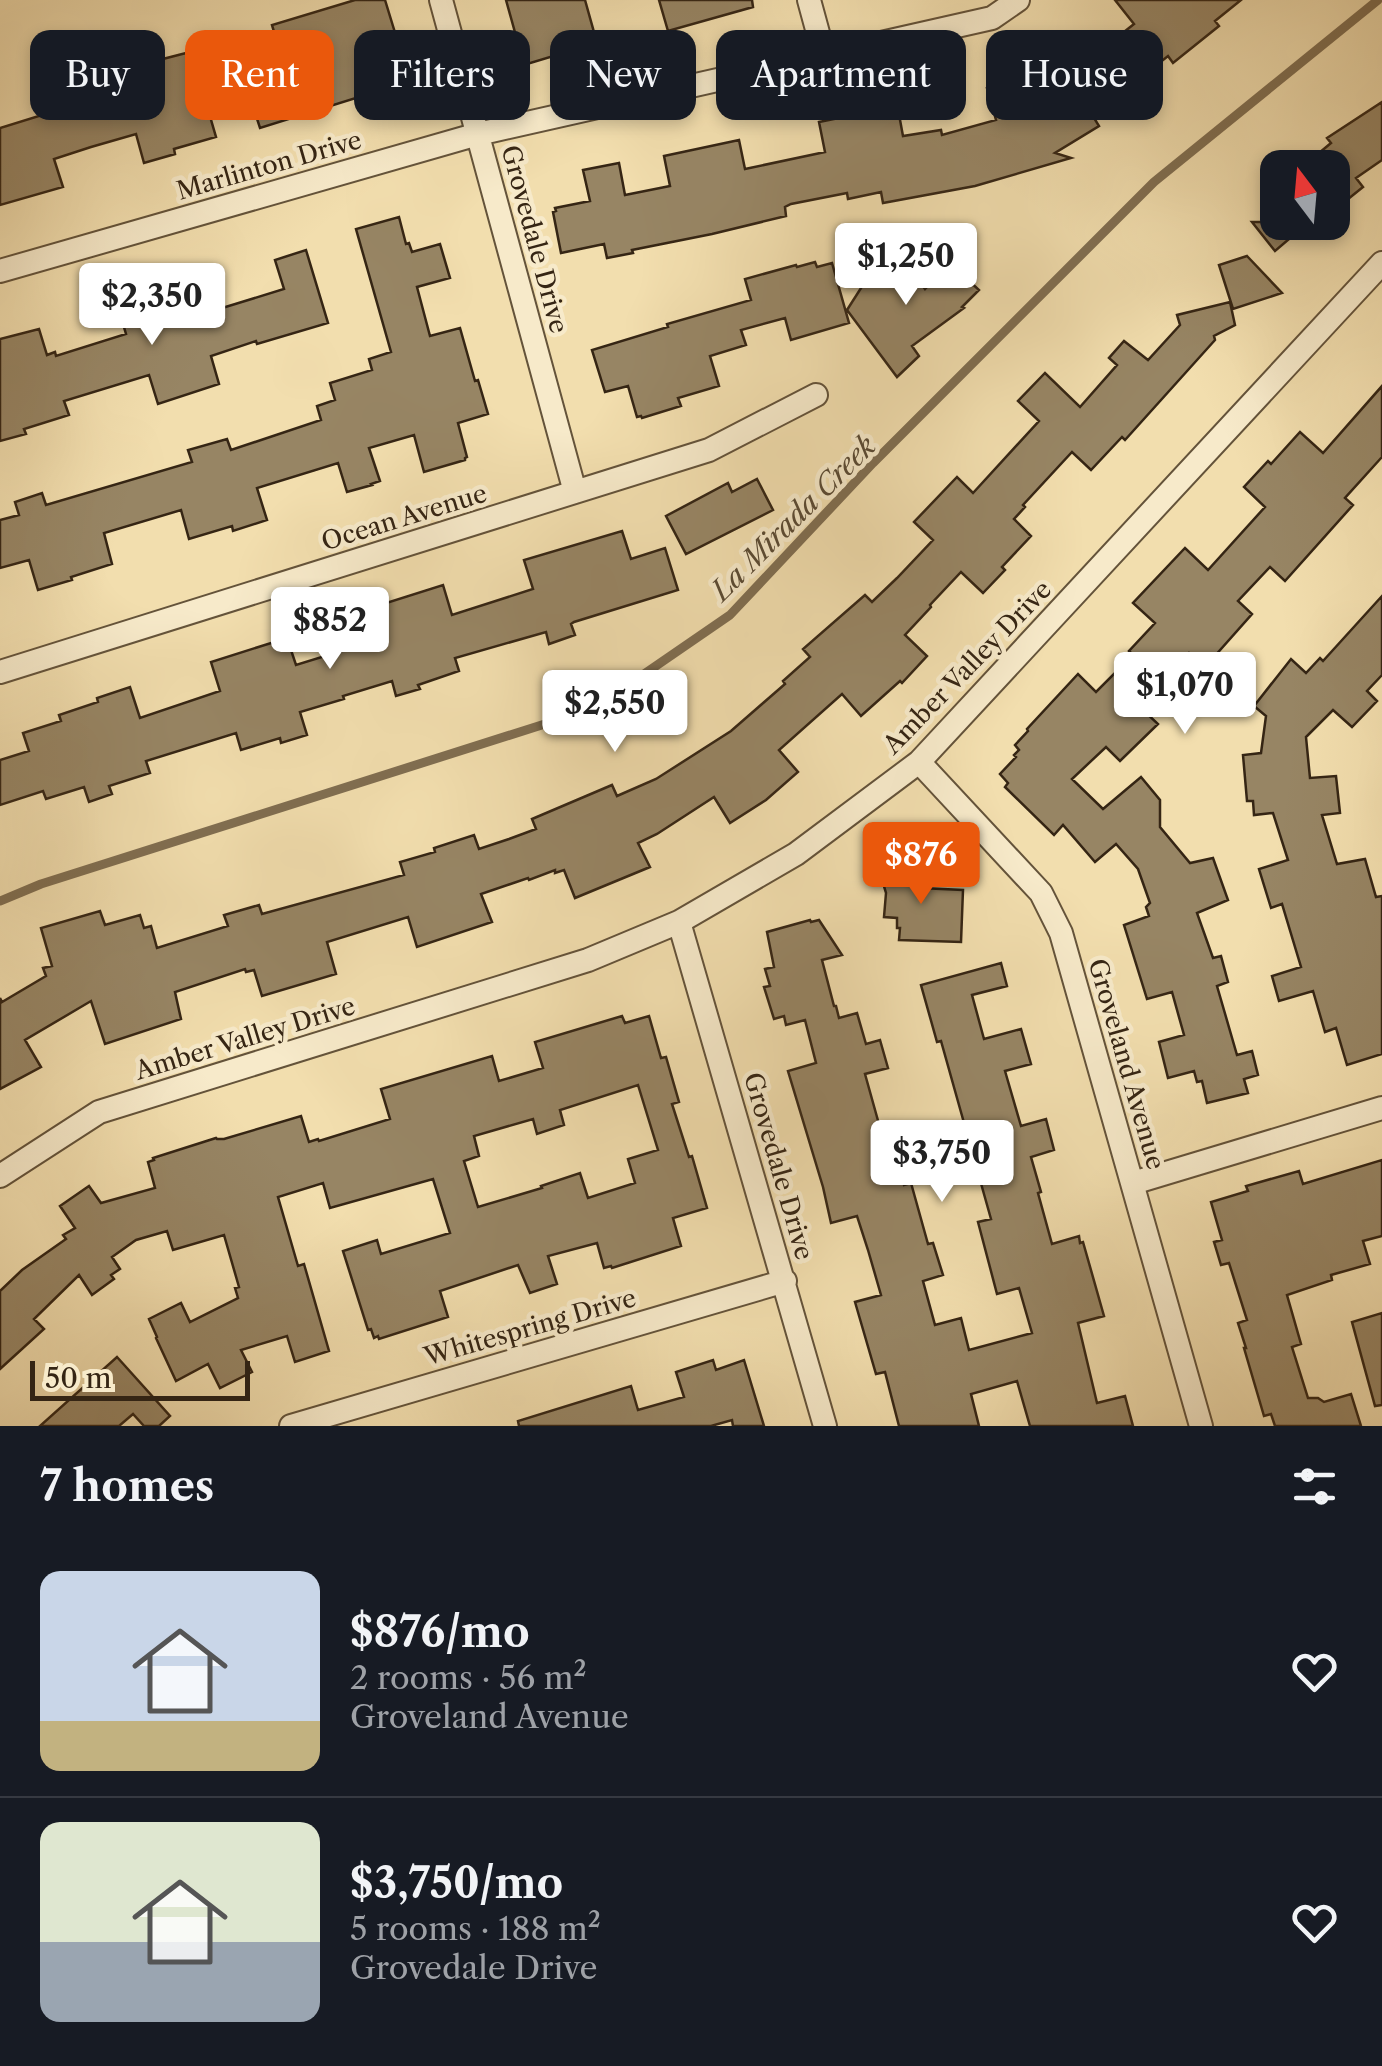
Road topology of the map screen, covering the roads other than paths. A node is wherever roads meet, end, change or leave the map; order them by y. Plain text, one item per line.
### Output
1 (441, 0) edge
2 (809, 0) edge
3 (1018, 0) edge
4 (817, 30) edge
5 (938, 30) edge
6 (716, 80) edge
7 (478, 134) junction
8 (1382, 263) edge
9 (0, 271) edge
10 (816, 395) dead end
11 (575, 492) junction
12 (0, 672) edge
13 (919, 762) junction
14 (679, 922) junction
15 (1382, 1108) edge
16 (0, 1176) edge
17 (1132, 1183) junction
18 (784, 1281) junction
19 (291, 1426) edge
20 (825, 1426) edge
21 (1201, 1426) edge

1 - 7 street, Grovedale Drive
2 - 4 street
3 - 5 street, Marlinton Drive
6 - 7 street, Marlinton Drive
7 - 9 street, Marlinton Drive
7 - 11 street, Grovedale Drive
8 - 13 street, Amber Valley Drive
10 - 11 street, Ocean Avenue
11 - 12 street, Ocean Avenue
13 - 14 street, Amber Valley Drive
13 - 17 street, Groveland Avenue
14 - 16 street, Amber Valley Drive
14 - 18 street, Grovedale Drive
15 - 17 street
17 - 21 street, Groveland Avenue
18 - 19 street, Whitespring Drive
18 - 20 street, Grovedale Drive

